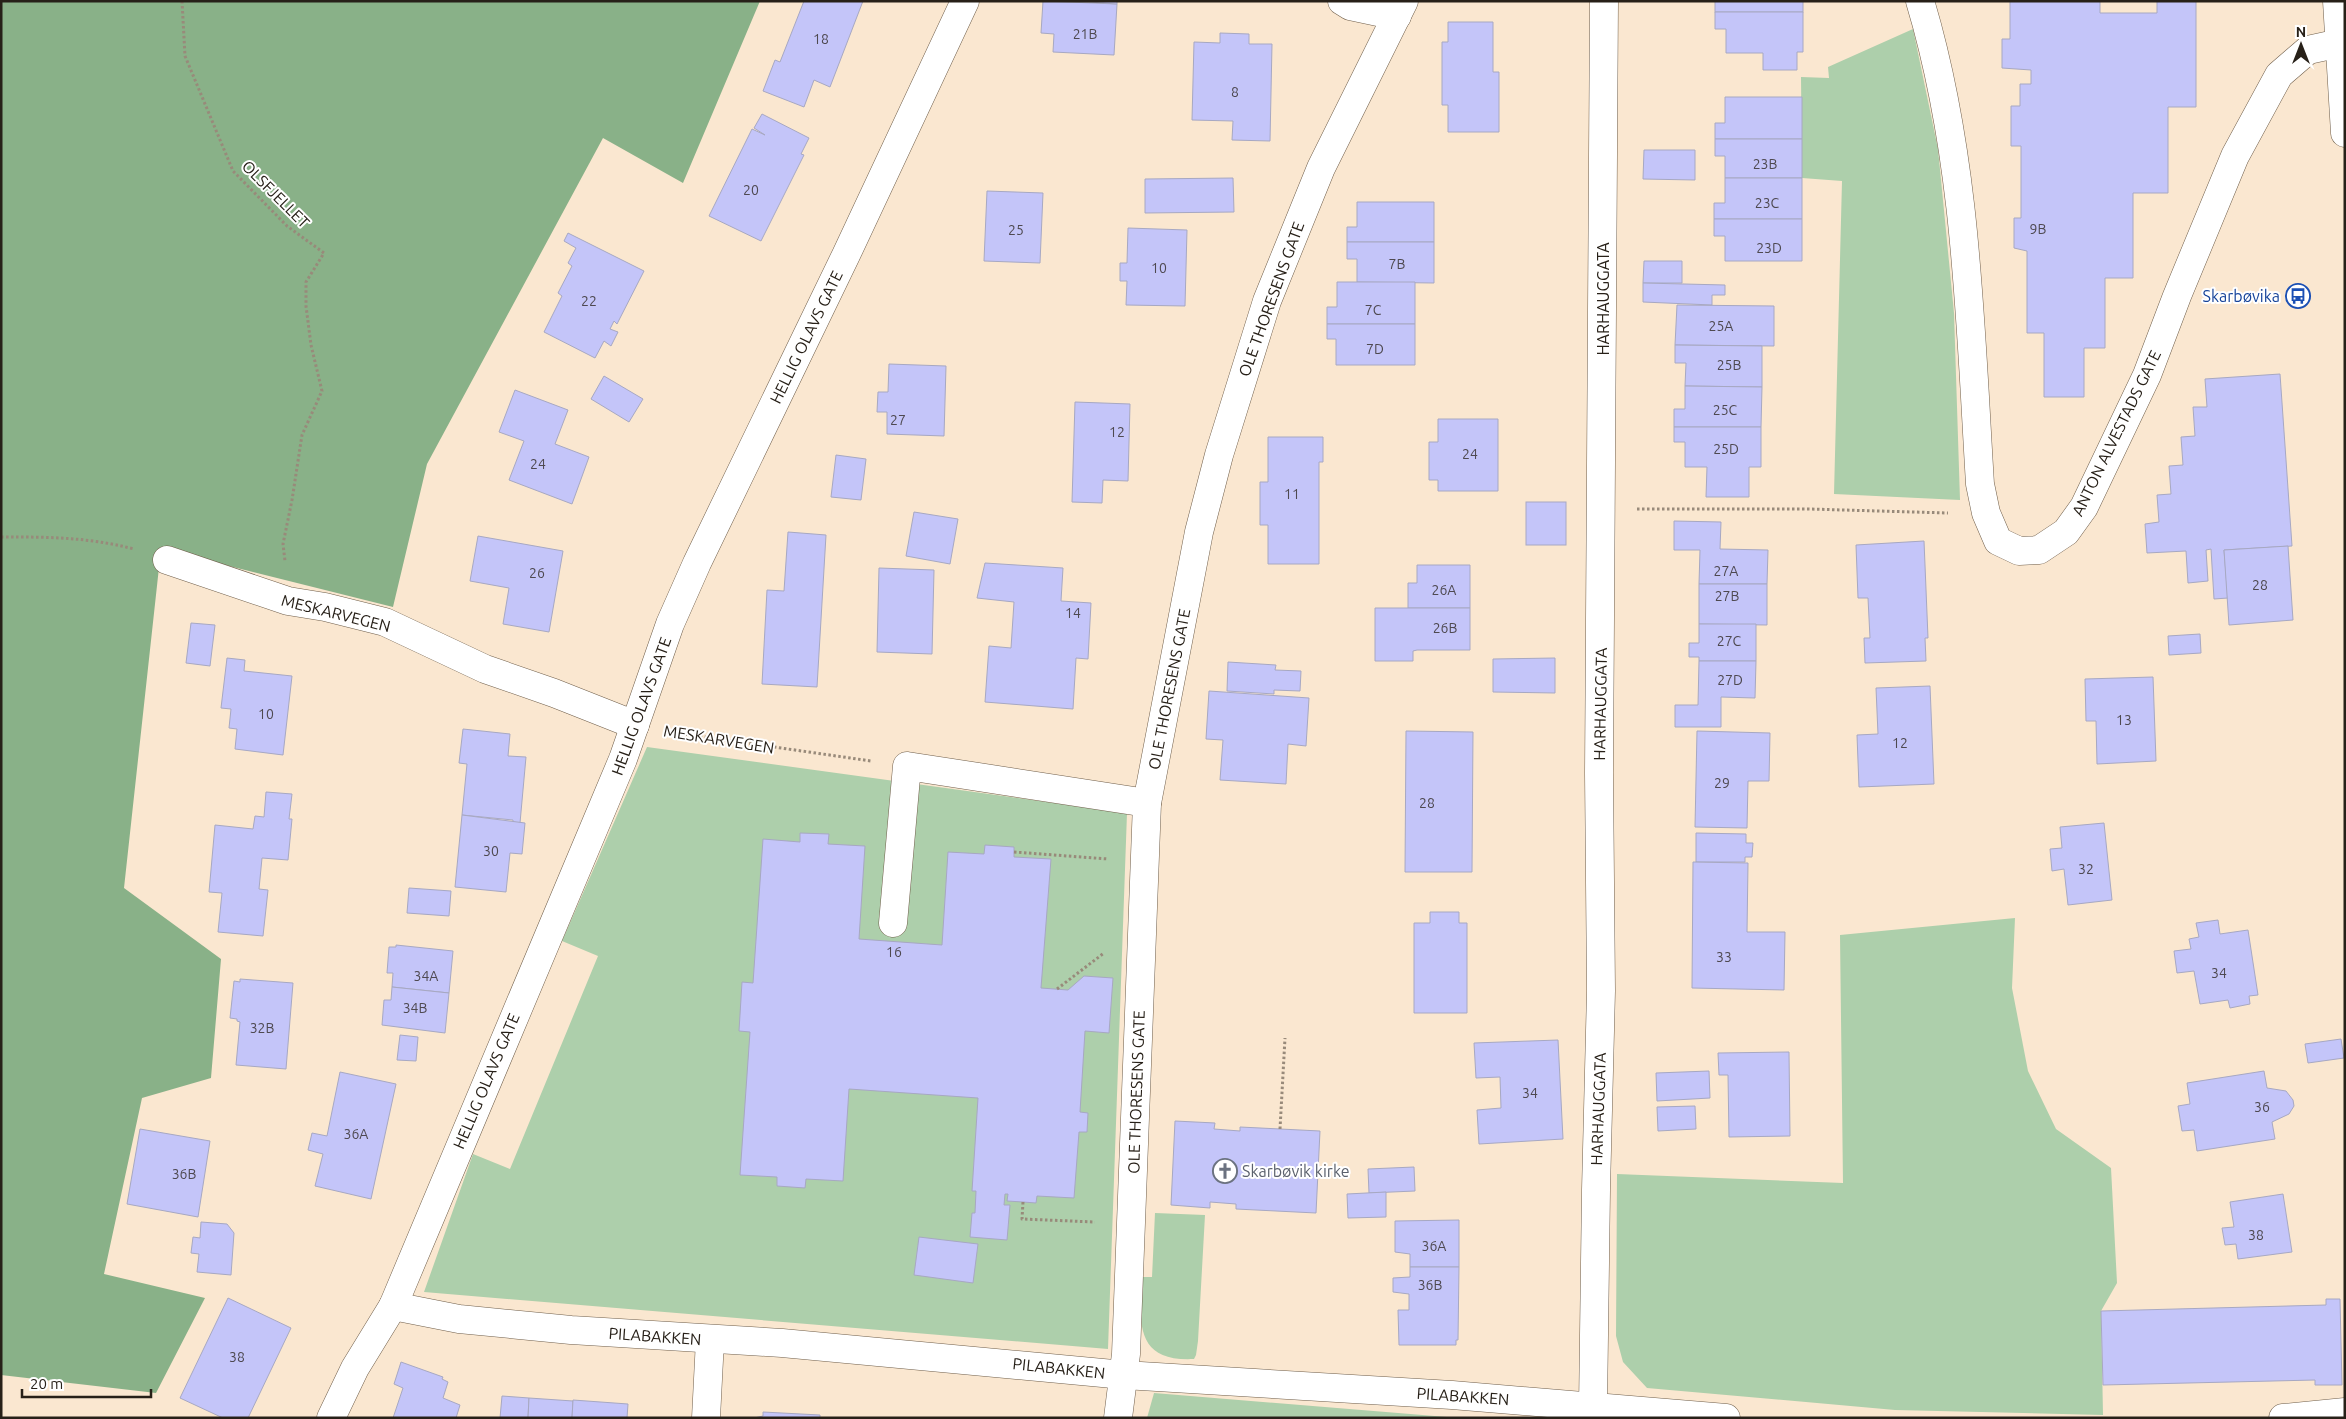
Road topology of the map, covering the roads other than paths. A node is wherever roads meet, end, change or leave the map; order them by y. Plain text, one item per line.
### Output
1 (965, 1) edge
2 (1342, 1) edge
3 (1604, 1) edge
4 (1920, 1) edge
5 (2338, 1) edge
6 (1400, 9) edge
7 (2340, 43) junction
8 (2345, 133) edge
9 (167, 560) road end
10 (635, 725) junction
11 (1147, 803) junction
12 (893, 923) dead end
13 (392, 1306) junction
14 (710, 1340) junction
15 (1124, 1375) junction
16 (1593, 1408) junction
17 (1539, 1410) edge
18 (2345, 1412) edge
19 (331, 1418) edge
20 (706, 1418) edge
21 (1118, 1418) edge
22 (1726, 1418) edge
23 (2284, 1418) edge

1 - 10 street, HELLIG OLAVS GATE
2 - 6 street
3 - 16 street, HARHAUGGATA
4 - 7 street, ANTON ALVESTADS GATE
5 - 7 street
6 - 11 street, OLE THORESENS GATE
7 - 8 street
9 - 10 street, MESKARVEGEN
10 - 13 street, HELLIG OLAVS GATE
11 - 12 street
11 - 15 street, OLE THORESENS GATE
13 - 14 street, PILABAKKEN
13 - 19 street, HELLIG OLAVS GATE
14 - 15 street, PILABAKKEN
14 - 20 street
15 - 17 street, PILABAKKEN
15 - 21 street, OLE THORESENS GATE
16 - 17 street, PILABAKKEN
16 - 22 street, PILABAKKEN
18 - 23 street

